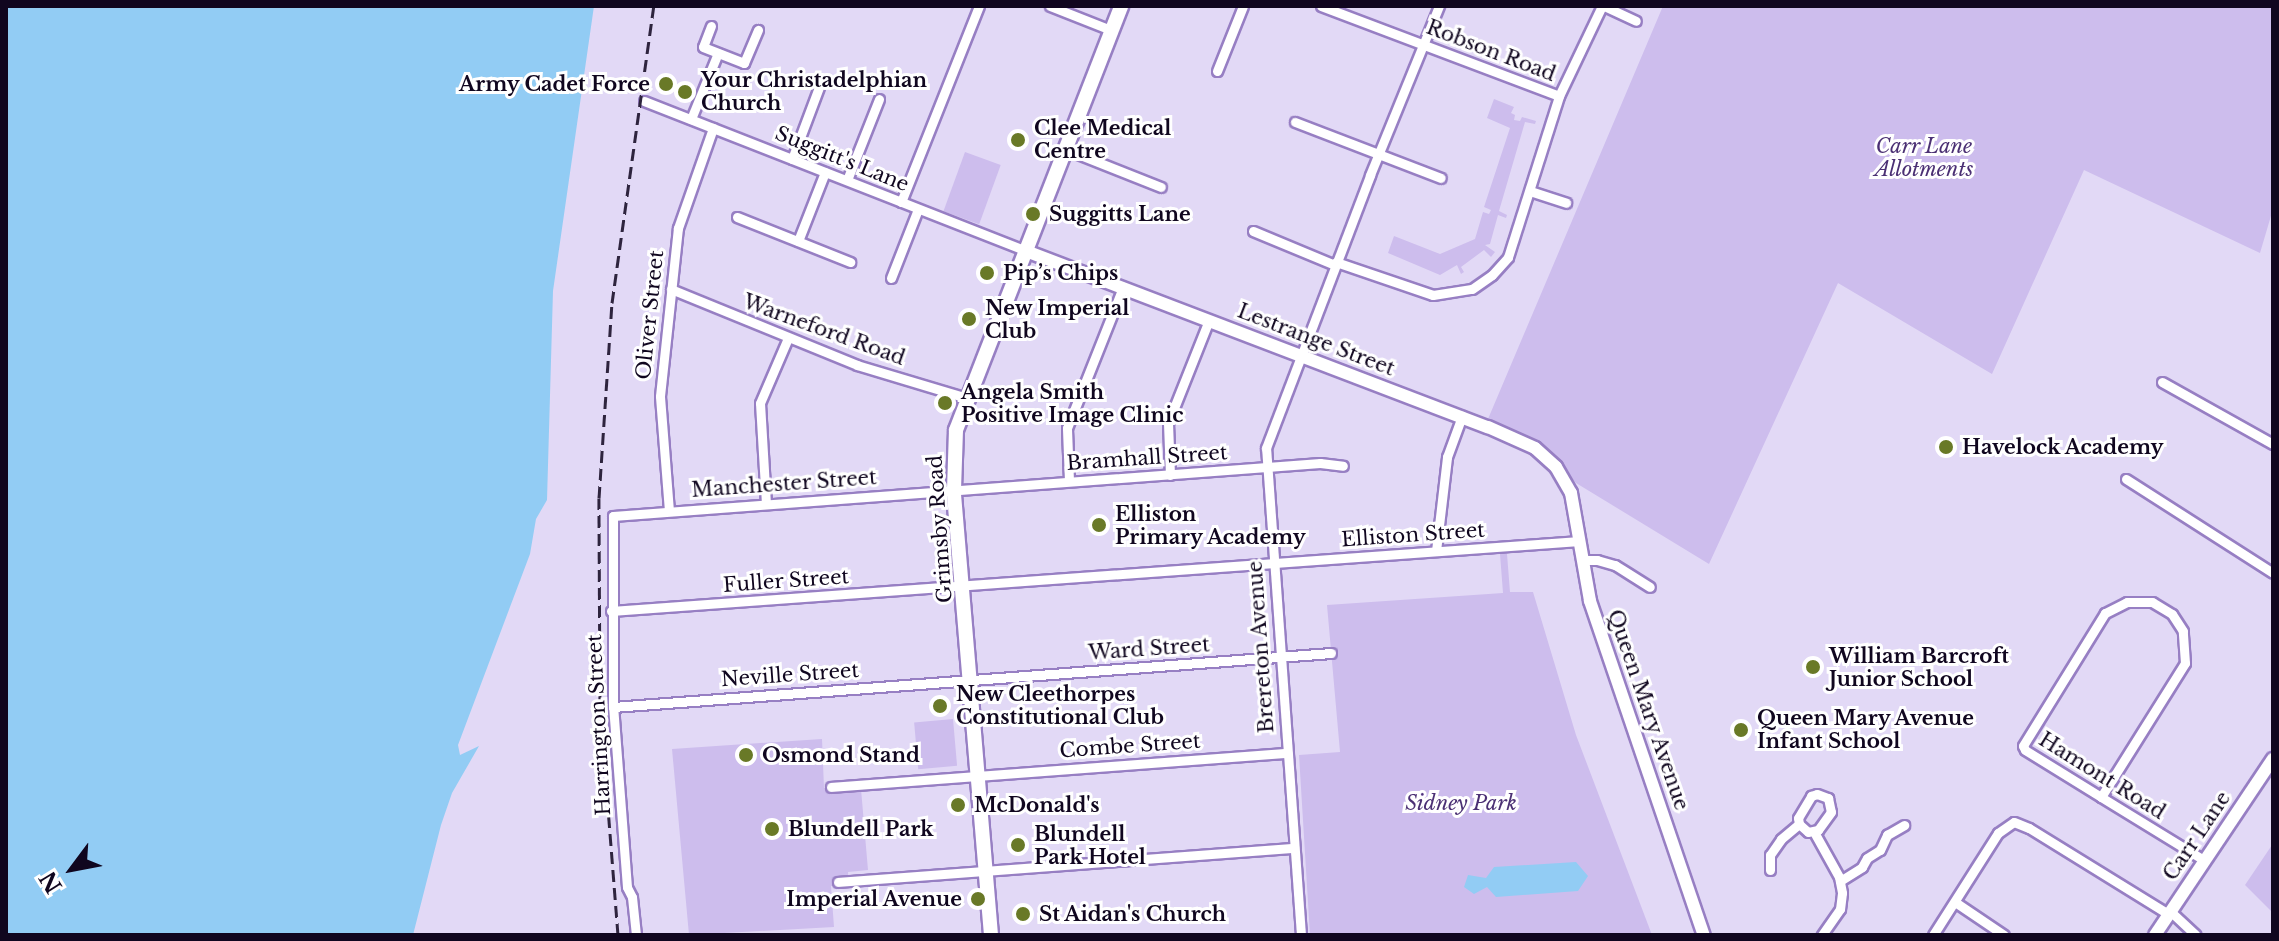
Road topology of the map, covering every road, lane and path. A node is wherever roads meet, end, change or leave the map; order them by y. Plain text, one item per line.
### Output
1 (979, 6) edge
2 (1050, 6) edge
3 (1121, 6) edge
4 (1243, 6) edge
5 (1321, 6) edge
6 (1439, 6) edge
7 (1603, 6) edge
8 (1636, 21) dead end
9 (711, 26) dead end
10 (758, 30) dead end
11 (1111, 30) junction
12 (1424, 46) junction
13 (718, 53) junction
14 (1217, 71) dead end
15 (819, 87) dead end
16 (1559, 96) junction
17 (879, 99) dead end
18 (644, 101) dead end
19 (691, 119) junction
20 (1295, 122) dead end
21 (713, 128) junction
22 (1065, 149) junction
23 (1379, 154) junction
24 (792, 159) junction
25 (825, 172) junction
26 (1441, 178) dead end
27 (847, 180) junction
28 (1161, 187) dead end
29 (1530, 191) junction
30 (901, 202) junction
31 (1566, 203) dead end
32 (918, 209) junction
33 (737, 217) dead end
34 (1253, 231) dead end
35 (798, 241) junction
36 (1026, 251) junction
37 (850, 262) dead end
38 (1335, 263) junction
39 (891, 278) dead end
40 (1123, 287) junction
41 (671, 289) junction
42 (1209, 320) junction
43 (788, 338) junction
44 (1300, 356) junction
45 (2162, 382) dead end
46 (967, 398) junction
47 (1462, 416) junction
48 (2273, 444) edge
49 (1343, 466) dead end
50 (1266, 469) junction
51 (1170, 475) junction
52 (2126, 479) dead end
53 (1069, 481) junction
54 (954, 490) junction
55 (1571, 493) joint
56 (766, 504) junction
57 (669, 511) junction
58 (617, 514) joint
59 (1579, 541) junction
60 (1436, 551) junction
61 (1582, 560) junction
62 (1273, 563) junction
63 (2273, 573) edge
64 (963, 586) junction
65 (1650, 587) dead end
66 (611, 611) junction
67 (1331, 653) dead end
68 (1279, 657) junction
69 (969, 680) junction
70 (613, 707) junction
71 (1287, 753) junction
72 (2273, 759) edge
73 (976, 775) junction
74 (831, 787) dead end
75 (2101, 797) junction
76 (1799, 824) junction
77 (1904, 825) dead end
78 (1814, 832) junction
79 (1294, 848) junction
80 (2204, 860) junction
81 (985, 870) junction
82 (1770, 870) dead end
83 (1840, 881) junction
84 (838, 882) dead end
85 (1955, 902) junction
86 (2169, 913) junction
87 (636, 935) edge
88 (991, 935) edge
89 (1301, 935) edge
90 (1704, 935) edge
91 (1822, 935) edge
92 (1933, 935) edge
93 (2004, 935) edge
94 (2155, 935) edge
95 (2196, 935) edge

1 - 30 street
2 - 11 street
3 - 11 main road, Grimsby Road
4 - 14 street
5 - 12 street, Robson Road
6 - 12 street, Brereton Avenue
7 - 8 street
7 - 16 street
9 - 13 street
10 - 13 street
11 - 22 main road, Grimsby Road
12 - 16 street, Robson Road
12 - 23 street, Brereton Avenue
13 - 19 street
15 - 24 street
16 - 29 street
17 - 27 street
18 - 19 street, Suggitt's Lane
19 - 21 street, Suggitt's Lane
20 - 23 street
21 - 24 street, Suggitt's Lane
21 - 41 street, Oliver Street
22 - 28 street
22 - 36 main road, Grimsby Road
23 - 26 street
23 - 38 street, Brereton Avenue
24 - 25 street, Suggitt's Lane
25 - 27 street, Suggitt's Lane
25 - 35 street
27 - 30 street, Suggitt's Lane
29 - 31 street
29 - 38 street
30 - 32 street, Suggitt's Lane
32 - 36 street, Suggitt's Lane
32 - 39 street
33 - 35 street
34 - 38 street
35 - 37 street
36 - 40 street, Lestrange Street
36 - 46 main road, Grimsby Road
38 - 44 street, Brereton Avenue
40 - 42 street, Lestrange Street
40 - 53 street
41 - 43 street, Warneford Road
41 - 57 street, Oliver Street
42 - 44 street, Lestrange Street
42 - 51 street
43 - 46 street, Warneford Road
43 - 56 street
44 - 47 street, Lestrange Street
44 - 50 street, Brereton Avenue
45 - 48 street
46 - 54 main road, Grimsby Road
47 - 55 street, Lestrange Street
47 - 60 street
49 - 50 street, Bramhall Street
50 - 51 street, Bramhall Street
50 - 62 street, Brereton Avenue
51 - 53 street, Bramhall Street
52 - 63 street
53 - 54 street, Bramhall Street
54 - 56 street, Manchester Street
54 - 64 main road, Grimsby Road
55 - 59 street, Queen Mary Avenue
56 - 57 street, Manchester Street
57 - 58 street, Manchester Street
58 - 66 street, Harrington Street
59 - 60 street, Elliston Street
59 - 61 street, Queen Mary Avenue
60 - 62 street, Elliston Street
61 - 65 street
61 - 90 street, Queen Mary Avenue
62 - 64 street, Elliston Street
62 - 68 street, Brereton Avenue
64 - 66 street, Fuller Street
64 - 69 main road, Grimsby Road
66 - 70 street, Harrington Street
67 - 68 street, Ward Street
68 - 69 street, Ward Street
68 - 71 street, Brereton Avenue
69 - 70 street, Neville Street
69 - 73 main road, Grimsby Road
70 - 87 street, Harrington Street
71 - 73 street, Combe Street
71 - 79 street, Brereton Avenue
72 - 80 street, Carr Lane
73 - 74 street, Combe Street
73 - 81 main road, Grimsby Road
75 - 75 street, Hamont Road
75 - 80 street, Hamont Road
76 - 78 street
76 - 78 street
76 - 82 street
77 - 83 street
78 - 83 street
79 - 81 street
79 - 89 street, Brereton Avenue
80 - 86 street, Carr Lane
81 - 84 street
81 - 88 main road, Grimsby Road
83 - 91 street
85 - 86 street
85 - 92 street
85 - 93 street
86 - 94 street, Carr Lane
86 - 95 street

